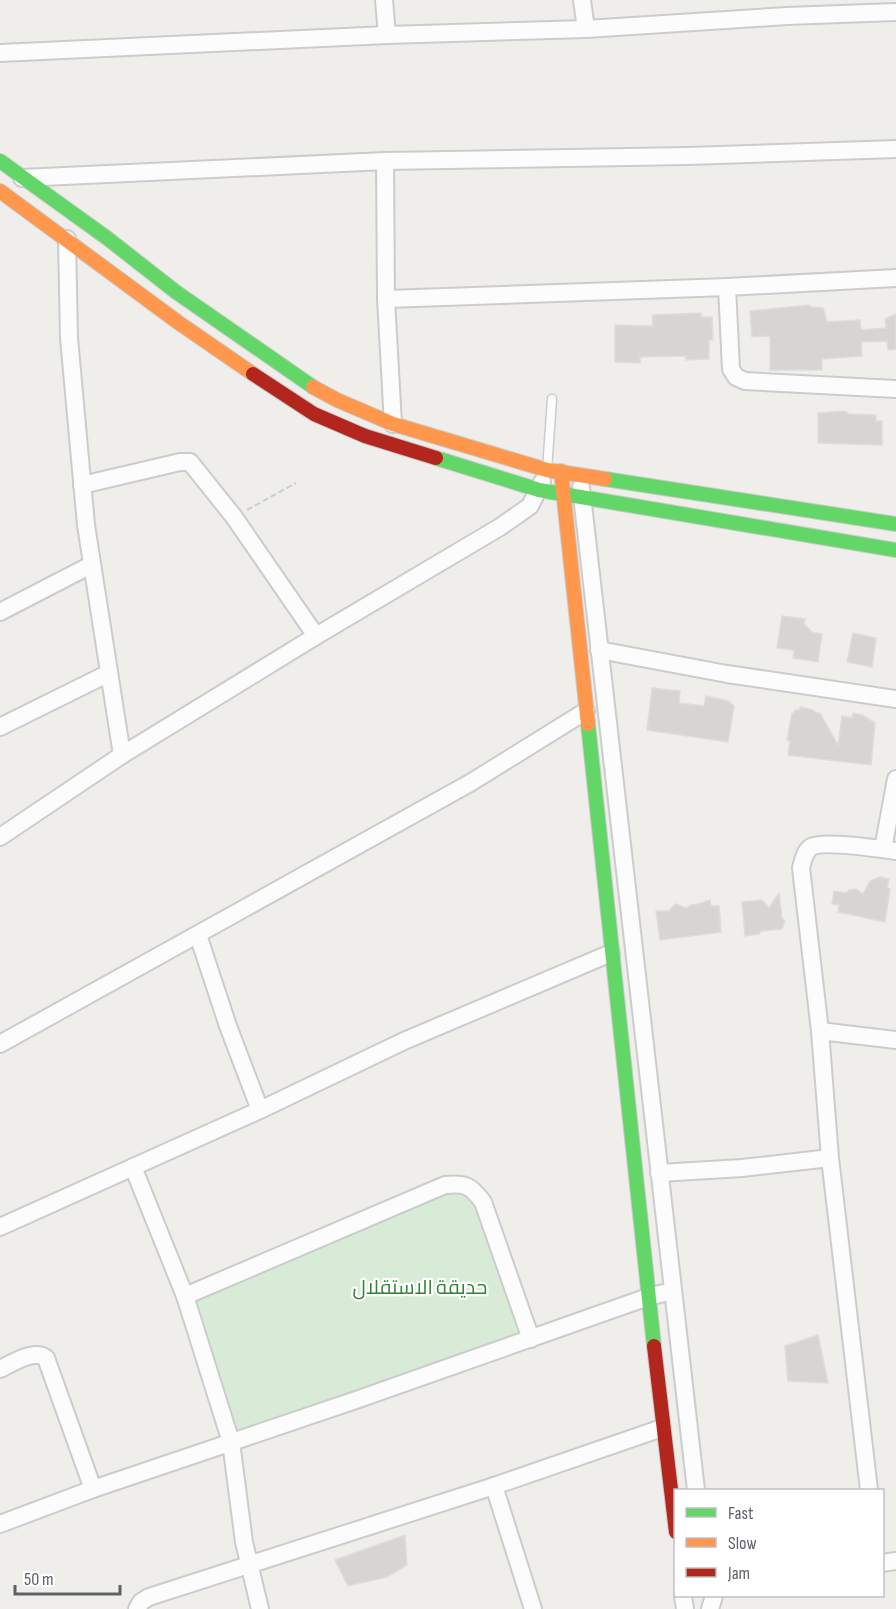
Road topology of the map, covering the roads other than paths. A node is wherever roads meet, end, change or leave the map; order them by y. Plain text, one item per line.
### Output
1 (384, 0) edge
2 (582, 0) edge
3 (785, 8) edge
4 (896, 12) edge
5 (586, 29) junction
6 (387, 35) junction
7 (0, 53) edge
8 (896, 149) edge
9 (0, 161) edge
10 (385, 161) junction
11 (22, 178) junction
12 (0, 192) edge
13 (107, 238) junction
14 (67, 239) junction
15 (90, 258) junction
16 (896, 278) edge
17 (727, 287) junction
18 (386, 299) junction
19 (896, 389) edge
20 (552, 399) dead end
21 (393, 424) junction
22 (554, 471) junction
23 (580, 474) junction
24 (82, 485) junction
25 (539, 490) junction
26 (563, 494) junction
27 (581, 497) junction
28 (896, 524) edge
29 (896, 550) edge
30 (91, 565) junction
31 (0, 612) edge
32 (316, 636) junction
33 (599, 650) junction
34 (109, 673) junction
35 (896, 699) edge
36 (586, 711) junction
37 (0, 727) edge
38 (122, 755) junction
39 (896, 779) edge
40 (0, 837) edge
41 (889, 850) edge
42 (198, 935) junction
43 (611, 953) junction
44 (820, 1031) junction
45 (896, 1040) edge
46 (0, 1044) edge
47 (260, 1110) junction
48 (830, 1158) junction
49 (133, 1167) junction
50 (659, 1173) junction
51 (0, 1227) edge
52 (672, 1291) junction
53 (185, 1296) junction
54 (648, 1297) junction
55 (531, 1339) junction
56 (0, 1369) edge
57 (662, 1428) junction
58 (231, 1442) junction
59 (494, 1486) junction
60 (93, 1489) junction
61 (696, 1489) edge
62 (869, 1489) edge
63 (0, 1524) edge
64 (674, 1524) edge
65 (249, 1565) junction
66 (137, 1609) edge
67 (260, 1609) edge
68 (533, 1609) edge

1 - 6 street
2 - 5 street
3 - 4 street
3 - 5 street
5 - 6 street
6 - 7 street
8 - 10 street
9 - 11 main road
10 - 11 street
10 - 18 street
11 - 13 main road
12 - 14 main road
13 - 15 main road
13 - 21 main road
14 - 15 main road
14 - 24 street
15 - 25 main road
16 - 17 street
17 - 18 street
17 - 19 street
18 - 21 street
20 - 22 lane
21 - 22 main road
22 - 23 main road
22 - 25 street
22 - 26 main road
23 - 27 street
23 - 28 main road
24 - 30 street
24 - 32 street
25 - 26 main road
25 - 32 street
26 - 27 main road
26 - 36 main road
27 - 29 main road
27 - 33 street
30 - 31 street
30 - 34 street
32 - 38 street
33 - 35 street
33 - 50 street
34 - 37 street
34 - 38 street
36 - 42 street
36 - 43 main road
38 - 40 street
39 - 41 street
41 - 44 street
42 - 46 street
42 - 47 street
43 - 47 street
43 - 54 main road
44 - 45 street
44 - 48 street
47 - 49 street
48 - 50 street
48 - 62 street
49 - 51 street
49 - 53 street
50 - 52 street
52 - 54 street
52 - 61 street
53 - 55 street
53 - 58 street
54 - 55 street
54 - 57 main road
55 - 58 street
56 - 60 street
57 - 59 street
57 - 64 main road
58 - 60 street
58 - 65 street
59 - 65 street
59 - 68 street
60 - 63 street
65 - 66 street
65 - 67 street

